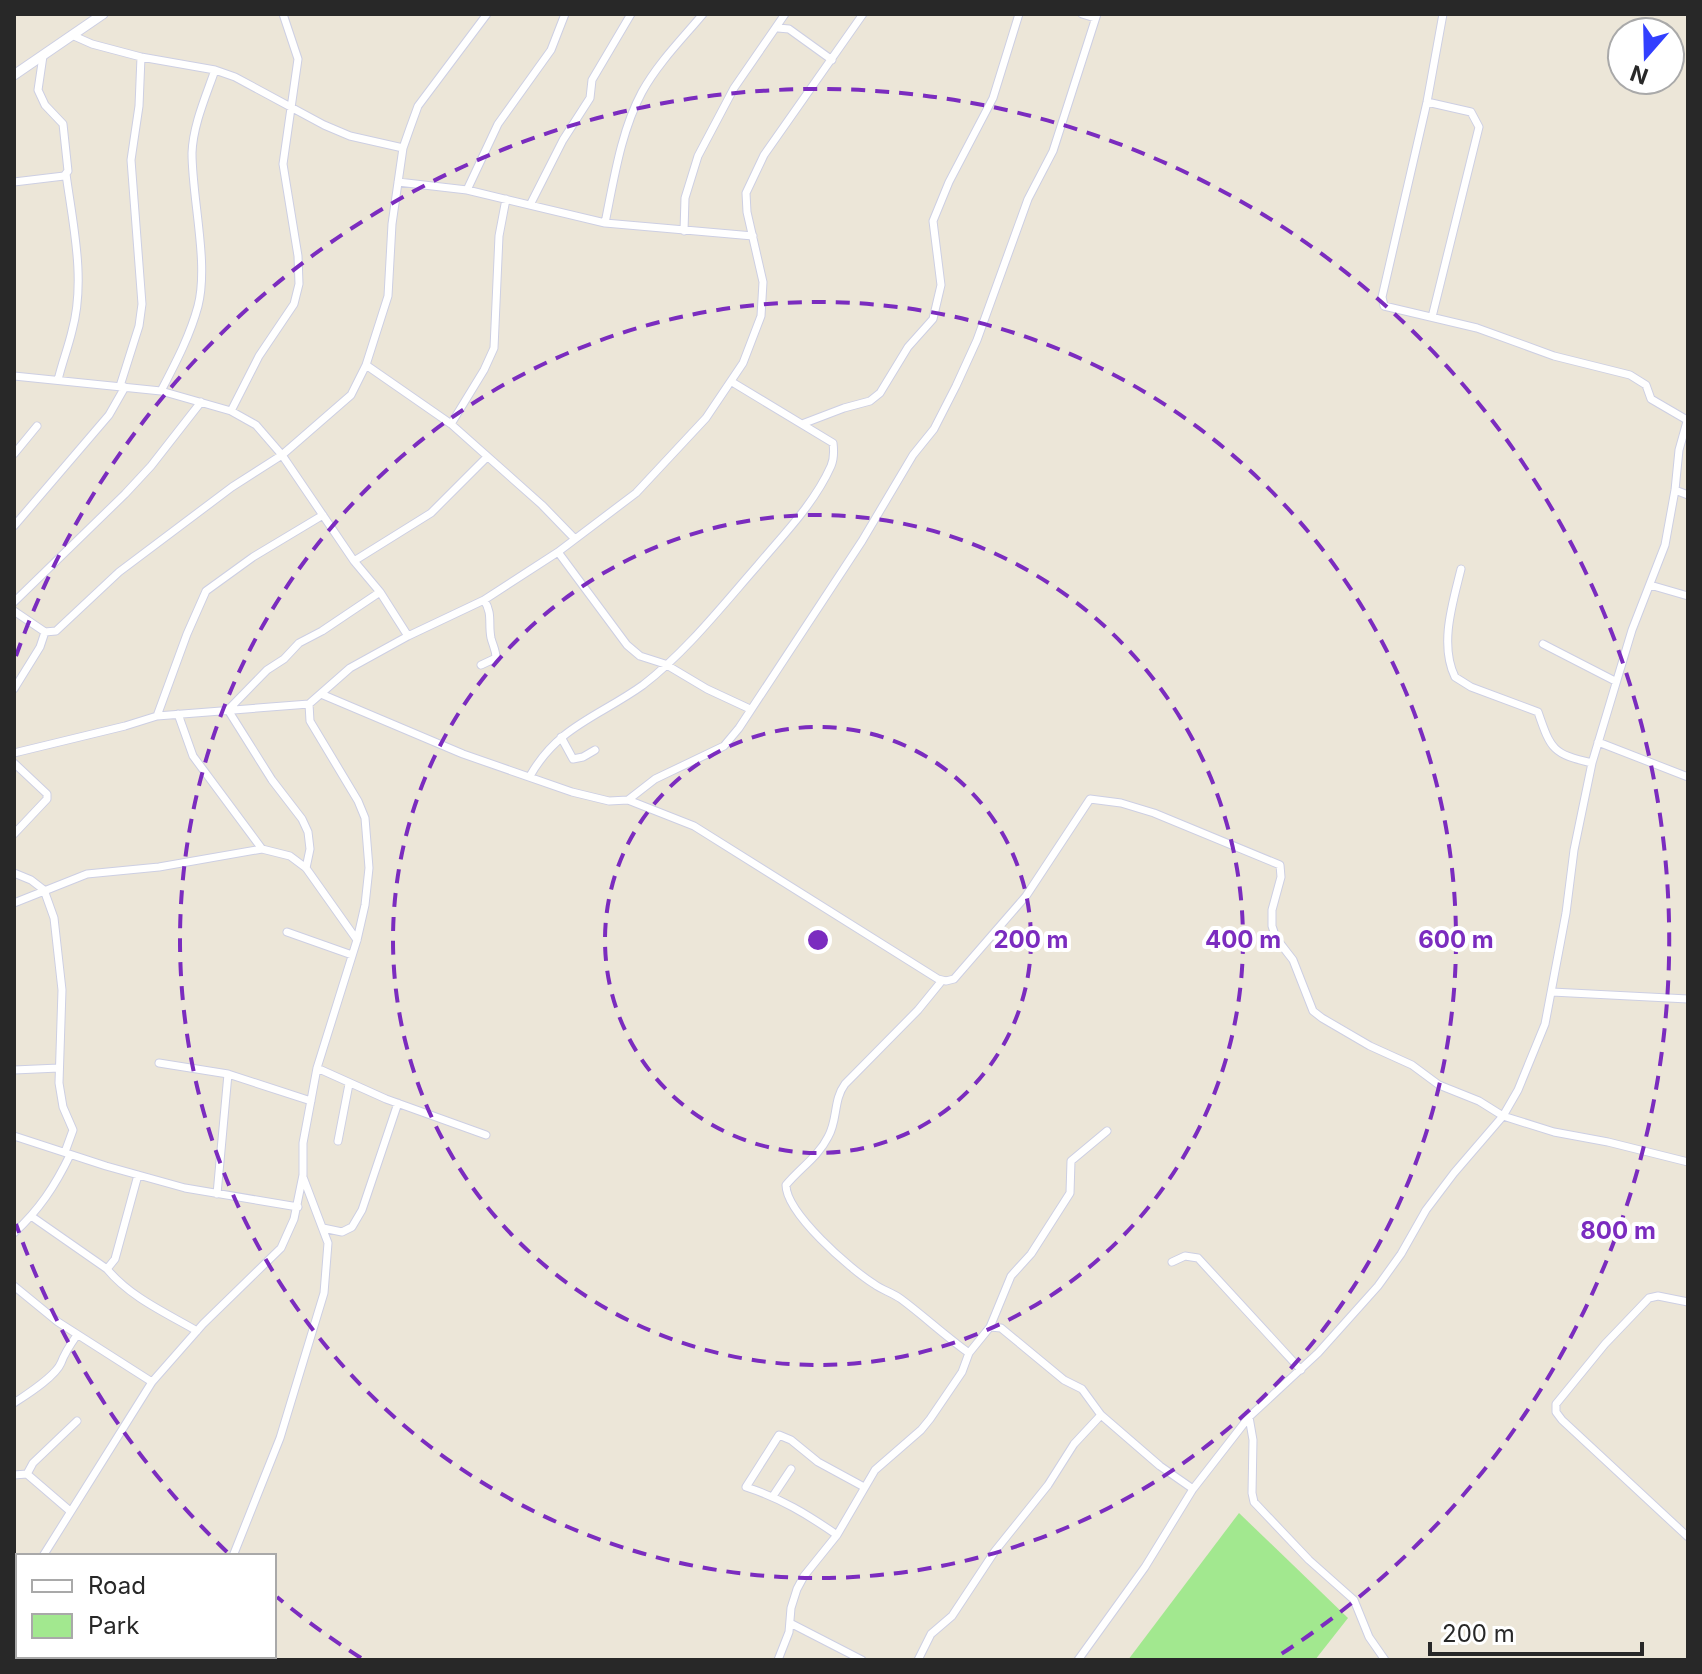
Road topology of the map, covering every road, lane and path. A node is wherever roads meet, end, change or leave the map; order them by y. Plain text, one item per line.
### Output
1 (103, 14) edge
2 (283, 14) edge
3 (487, 14) edge
4 (565, 14) edge
5 (631, 14) edge
6 (703, 14) edge
7 (785, 14) edge
8 (863, 14) edge
9 (1019, 14) edge
10 (1082, 14) edge
11 (1443, 14) edge
12 (1096, 16) edge
13 (778, 28) junction
14 (74, 36) junction
15 (43, 56) junction
16 (141, 57) junction
17 (832, 60) junction
18 (215, 70) junction
19 (14, 75) edge
20 (1427, 102) junction
21 (291, 106) junction
22 (403, 148) junction
23 (66, 174) junction
24 (14, 182) edge
25 (398, 182) junction
26 (467, 190) junction
27 (506, 199) junction
28 (530, 205) junction
29 (605, 223) junction
30 (684, 231) junction
31 (753, 236) junction
32 (1432, 317) junction
33 (366, 365) junction
34 (14, 376) edge
35 (58, 380) junction
36 (732, 382) junction
37 (123, 386) junction
38 (161, 391) junction
39 (201, 402) junction
40 (231, 411) junction
41 (1688, 419) edge
42 (451, 424) junction
43 (802, 424) junction
44 (37, 426) dead end
45 (14, 454) edge
46 (282, 455) junction
47 (487, 457) junction
48 (1675, 490) junction
49 (1688, 495) edge
50 (323, 515) junction
51 (14, 526) edge
52 (575, 539) junction
53 (558, 552) junction
54 (354, 561) junction
55 (1461, 569) dead end
56 (1650, 585) junction
57 (380, 592) junction
58 (1688, 596) edge
59 (484, 600) junction
60 (14, 602) edge
61 (14, 611) edge
62 (45, 632) junction
63 (408, 636) junction
64 (1543, 644) dead end
65 (665, 664) junction
66 (481, 665) dead end
67 (1615, 681) junction
68 (14, 689) edge
69 (321, 694) junction
70 (309, 704) junction
71 (750, 709) junction
72 (228, 710) junction
73 (178, 714) junction
74 (157, 716) junction
75 (561, 737) junction
76 (1598, 742) junction
77 (595, 750) dead end
78 (14, 753) edge
79 (14, 763) edge
80 (1592, 763) junction
81 (530, 776) junction
82 (1688, 777) edge
83 (628, 800) junction
84 (14, 834) edge
85 (262, 849) junction
86 (306, 868) junction
87 (14, 873) edge
88 (44, 890) junction
89 (14, 903) edge
90 (287, 932) dead end
91 (357, 940) junction
92 (352, 955) junction
93 (940, 983) dead end
94 (1552, 992) junction
95 (1688, 999) edge
96 (159, 1063) dead end
97 (59, 1068) junction
98 (317, 1068) junction
99 (14, 1070) edge
100 (228, 1074) junction
101 (349, 1084) junction
102 (311, 1101) junction
103 (398, 1103) junction
104 (1503, 1116) junction
105 (1107, 1131) dead end
106 (486, 1135) dead end
107 (14, 1136) edge
108 (338, 1141) dead end
109 (67, 1153) junction
110 (1688, 1162) edge
111 (138, 1175) junction
112 (303, 1175) junction
113 (217, 1194) junction
114 (298, 1207) junction
115 (31, 1216) junction
116 (323, 1228) junction
117 (14, 1233) edge
118 (1172, 1262) dead end
119 (107, 1269) junction
120 (14, 1286) edge
121 (1688, 1302) edge
122 (990, 1327) junction
123 (197, 1331) junction
124 (77, 1335) junction
125 (969, 1353) junction
126 (1301, 1370) junction
127 (152, 1382) junction
128 (14, 1403) edge
129 (1101, 1415) junction
130 (1249, 1417) junction
131 (77, 1421) dead end
132 (791, 1469) dead end
133 (27, 1474) junction
134 (14, 1475) edge
135 (864, 1487) junction
136 (1193, 1489) junction
137 (773, 1496) junction
138 (70, 1511) junction
139 (837, 1535) junction
140 (1688, 1537) edge
141 (44, 1554) edge
142 (234, 1554) edge
143 (792, 1624) junction
144 (778, 1660) edge
145 (862, 1660) edge
146 (918, 1660) edge
147 (1078, 1660) edge
148 (1385, 1660) edge

1 - 14 street
2 - 21 street
3 - 22 street
4 - 26 street
5 - 28 street
6 - 29 street
7 - 13 street
8 - 17 street
9 - 43 street
10 - 12 street
11 - 20 street
12 - 71 street
13 - 17 street
13 - 30 street
14 - 15 street
14 - 16 street
15 - 19 street
15 - 23 street
16 - 18 street
16 - 37 street
17 - 31 street
18 - 21 street
18 - 38 street
20 - 32 street
20 - 32 street
21 - 22 street
21 - 40 street
22 - 25 street
23 - 24 street
23 - 35 street
25 - 26 street
25 - 33 street
26 - 27 street
27 - 28 street
27 - 42 street
28 - 29 street
29 - 30 street
30 - 31 street
31 - 36 street
32 - 41 street
33 - 42 street
33 - 46 street
34 - 35 street
35 - 37 street
36 - 43 street
36 - 52 street
37 - 38 street
37 - 51 street
38 - 39 street
39 - 40 street
39 - 60 street
40 - 46 street
41 - 48 street
42 - 47 street
43 - 65 street
44 - 45 street
46 - 50 street
46 - 62 street
47 - 52 street
47 - 54 street
48 - 49 street
48 - 56 street
50 - 54 street
50 - 74 street
52 - 53 street
53 - 59 street
53 - 65 street
54 - 57 street
55 - 80 street
56 - 58 street
56 - 67 street
57 - 63 street
57 - 72 street
59 - 63 street
59 - 66 street
61 - 62 street
62 - 68 street
63 - 69 street
64 - 67 street
65 - 71 street
65 - 75 street
67 - 76 street
69 - 70 street
69 - 81 street
70 - 72 street
70 - 91 street
71 - 83 street
72 - 73 street
72 - 86 street
73 - 74 street
73 - 85 street
74 - 78 street
75 - 77 street
75 - 81 street
76 - 80 street
76 - 82 street
79 - 84 street
80 - 94 street
81 - 83 street
83 - 104 street
85 - 86 street
85 - 88 street
86 - 91 street
87 - 88 street
88 - 89 street
88 - 97 street
90 - 92 street
91 - 92 street
92 - 98 street
93 - 125 street
94 - 95 street
94 - 104 street
96 - 100 street
97 - 99 street
97 - 109 street
98 - 101 street
98 - 102 street
100 - 102 street
100 - 113 street
101 - 103 street
101 - 108 street
102 - 112 street
103 - 106 street
103 - 116 street
104 - 110 street
104 - 126 street
105 - 122 street
107 - 109 street
109 - 111 street
109 - 115 street
111 - 113 street
111 - 119 street
112 - 114 street
112 - 116 street
113 - 114 street
114 - 123 street
115 - 117 street
115 - 119 street
116 - 142 street
118 - 126 street
119 - 123 street
120 - 124 street
121 - 140 street
122 - 125 street
122 - 129 street
123 - 127 street
124 - 127 street
124 - 128 street
125 - 135 street
126 - 130 street
127 - 138 street
129 - 136 street
129 - 146 street
130 - 136 street
130 - 148 street
131 - 133 street
132 - 137 street
133 - 134 street
133 - 138 street
135 - 137 street
135 - 139 street
136 - 147 street
137 - 139 street
138 - 141 street
139 - 143 street
143 - 144 street
143 - 145 street

